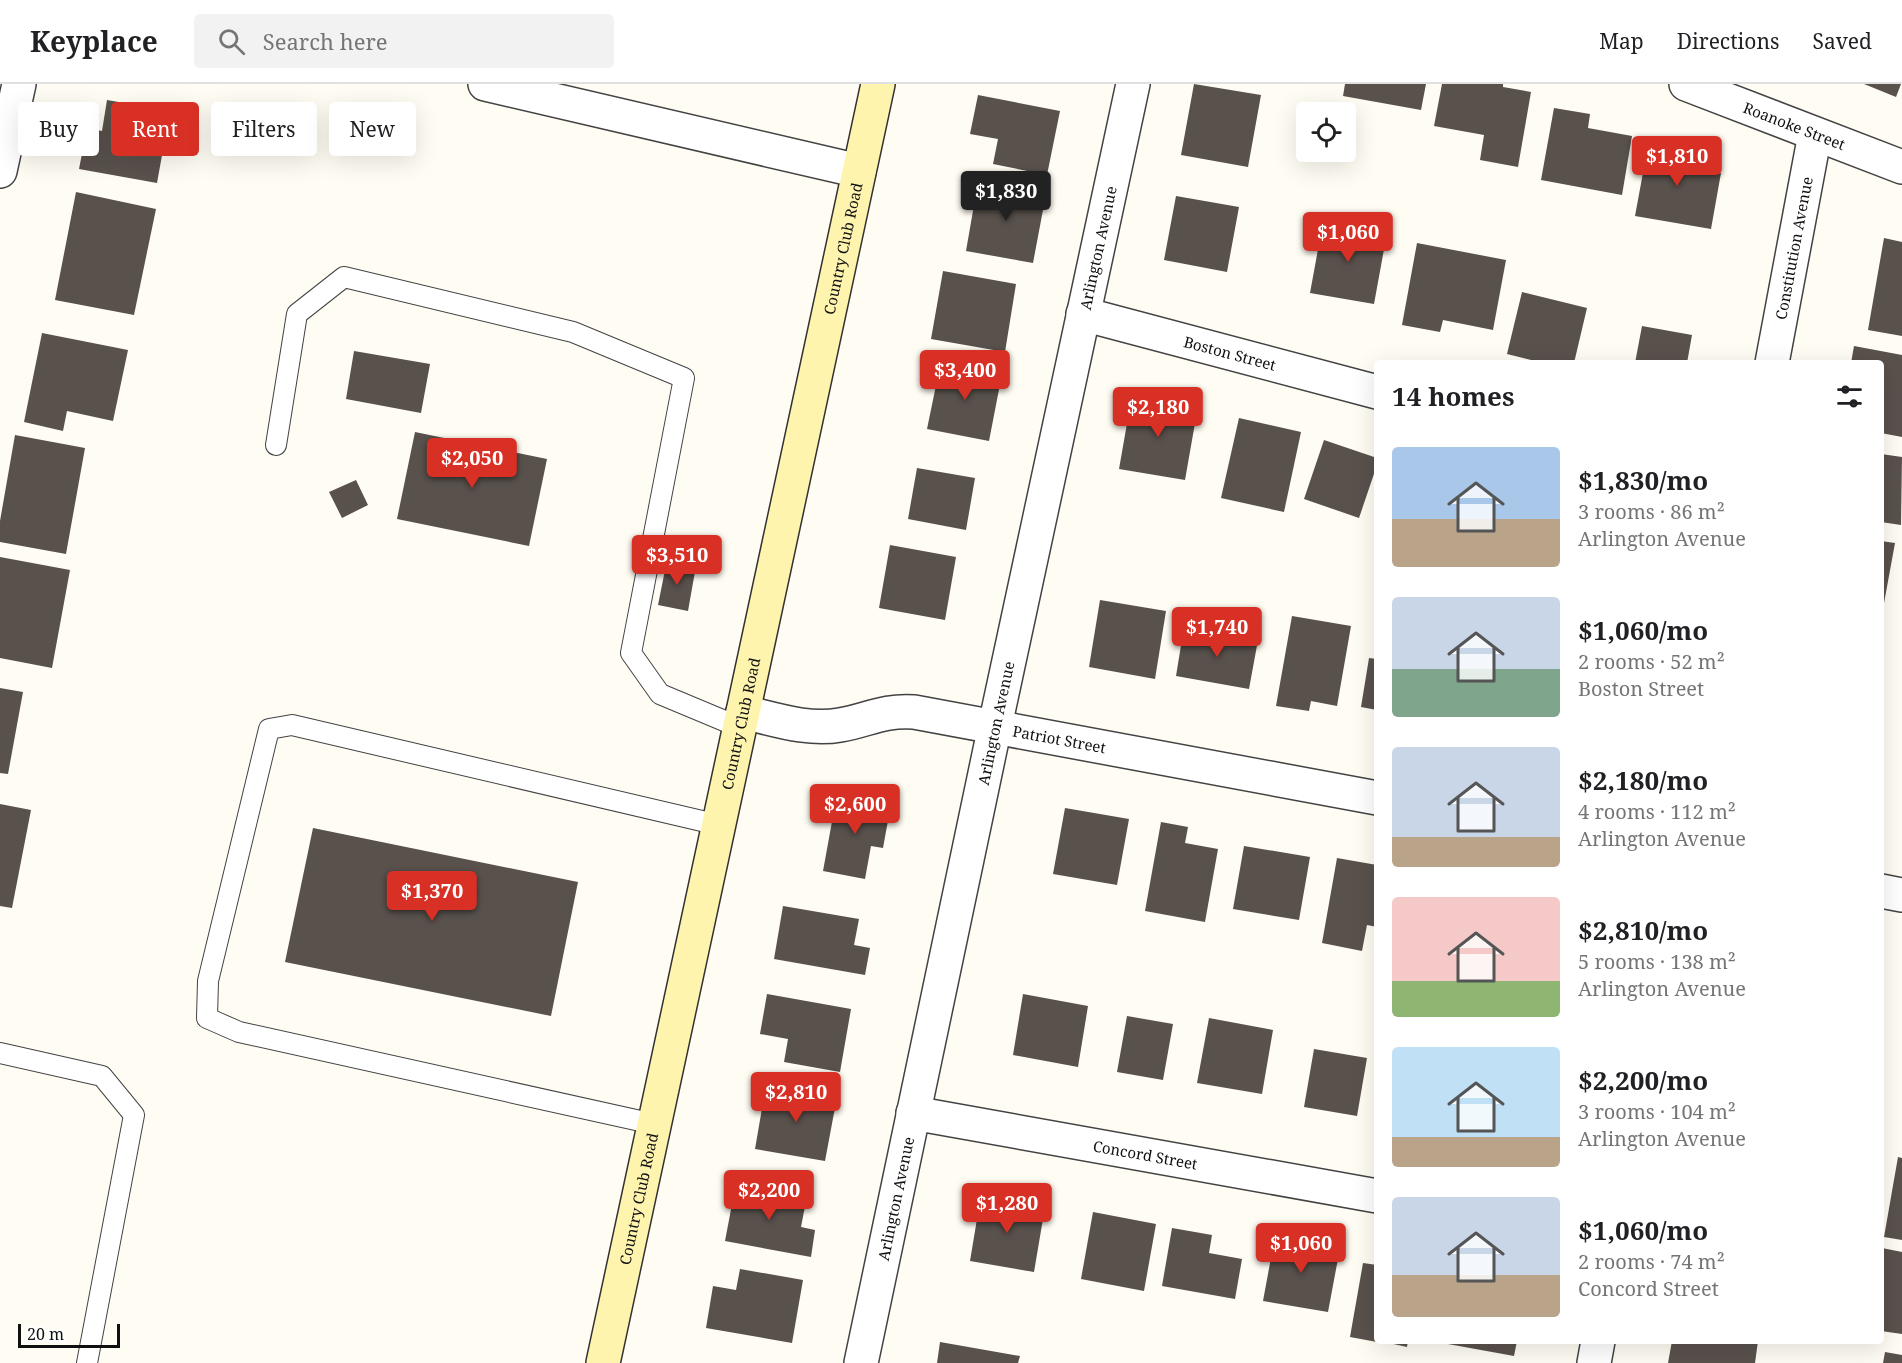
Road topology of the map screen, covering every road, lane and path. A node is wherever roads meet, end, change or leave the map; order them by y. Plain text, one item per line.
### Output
1 (19, 84) edge
2 (485, 84) edge
3 (878, 84) edge
4 (1133, 84) edge
5 (1686, 84) edge
6 (1815, 134) junction
7 (1902, 167) edge
8 (0, 171) edge
9 (859, 171) junction
10 (1083, 314) junction
11 (1773, 360) edge
12 (1374, 391) edge
13 (276, 445) dead end
14 (741, 720) junction
15 (995, 726) junction
16 (1374, 797) edge
17 (719, 825) junction
18 (1884, 892) edge
19 (1902, 895) edge
20 (0, 1053) edge
21 (913, 1113) junction
22 (654, 1124) junction
23 (1374, 1195) edge
24 (1597, 1344) edge
25 (87, 1363) edge
26 (603, 1363) edge
27 (861, 1363) edge
28 (1594, 1363) edge

1 - 8 street
2 - 9 street
3 - 9 street, Country Club Road
4 - 10 street, Arlington Avenue
5 - 6 street, Roanoke Street
6 - 7 street, Roanoke Street
6 - 11 street, Constitution Avenue
9 - 14 street, Country Club Road
10 - 12 street, Boston Street
10 - 15 street, Arlington Avenue
13 - 14 lane
14 - 15 street, Patriot Street
14 - 17 street, Country Club Road
15 - 16 street, Patriot Street
15 - 21 street, Arlington Avenue
17 - 22 street, Country Club Road
17 - 22 lane
18 - 19 street
20 - 25 lane
21 - 23 street, Concord Street
21 - 27 street, Arlington Avenue
22 - 26 street, Country Club Road
24 - 28 street

